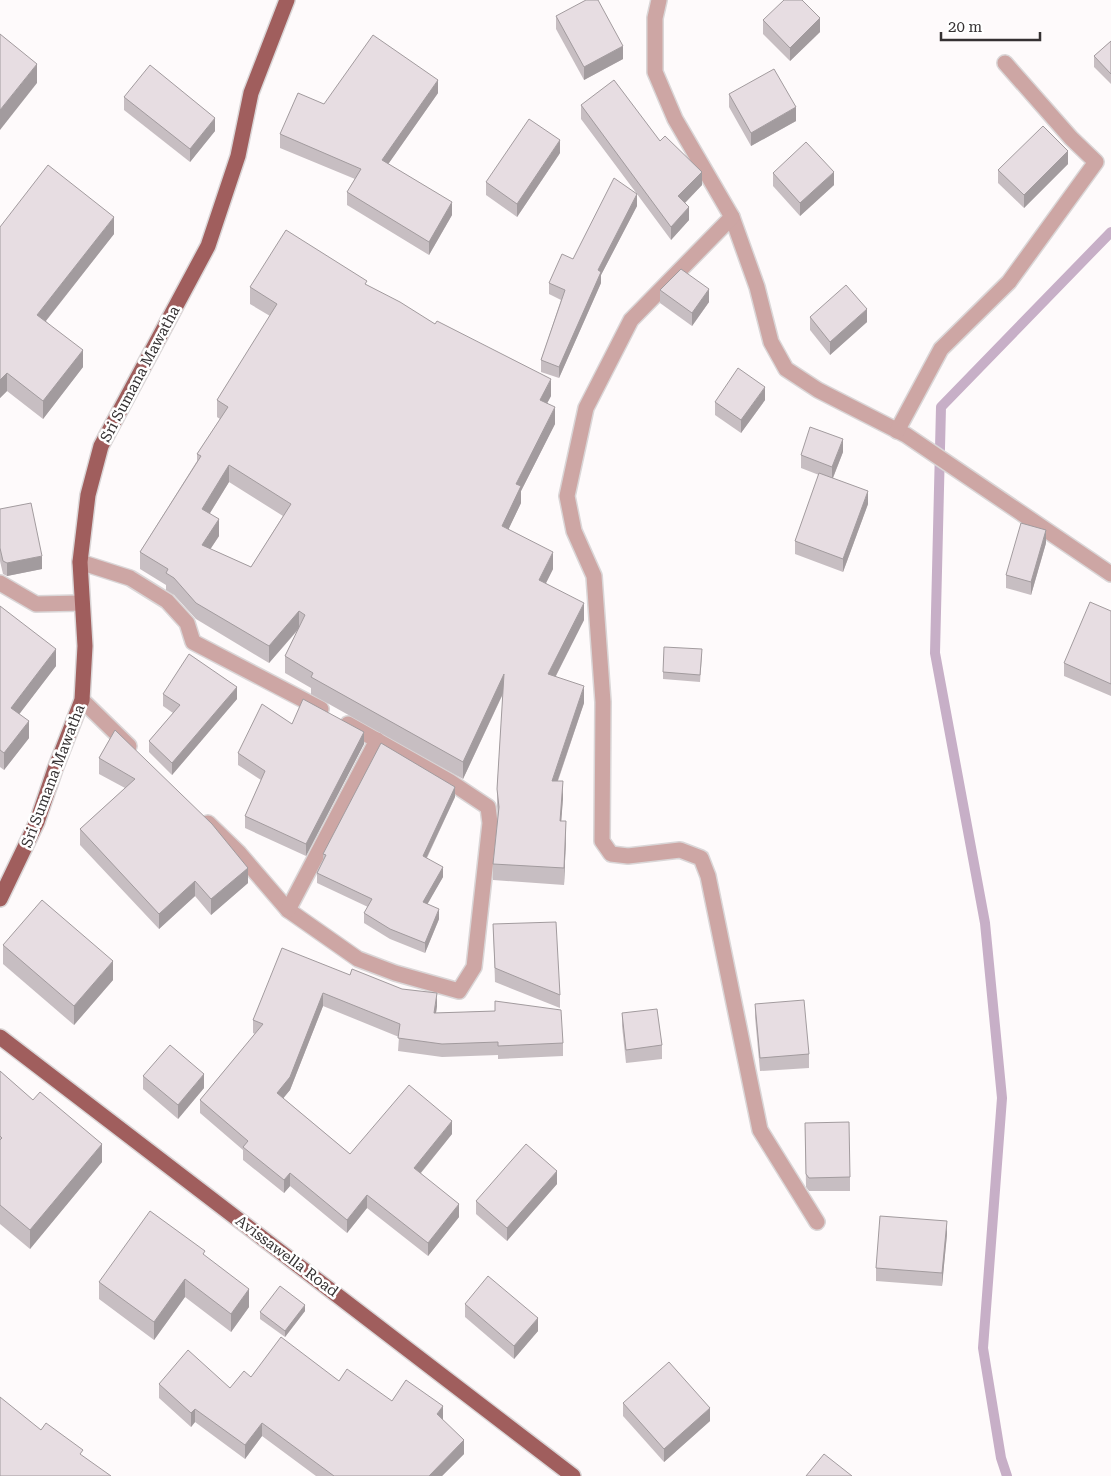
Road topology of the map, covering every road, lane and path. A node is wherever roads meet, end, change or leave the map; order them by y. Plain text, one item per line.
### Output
1 (287, 0) edge
2 (660, 0) edge
3 (1005, 63) dead end
4 (732, 217) junction
5 (901, 433) junction
6 (80, 562) junction
7 (1111, 574) edge
8 (0, 583) edge
9 (82, 603) junction
10 (82, 700) junction
11 (377, 740) junction
12 (142, 758) edge
13 (197, 812) edge
14 (0, 899) edge
15 (288, 910) junction
16 (0, 1036) edge
17 (817, 1222) dead end
18 (573, 1476) edge

1 - 6 main road, Sri Sumana Mawatha
2 - 4 street
3 - 5 street
4 - 5 street
4 - 17 street
5 - 7 street
6 - 9 main road, Sri Sumana Mawatha
6 - 11 street
8 - 9 street
9 - 10 main road, Sri Sumana Mawatha
10 - 12 street
10 - 14 main road, Sri Sumana Mawatha
11 - 15 street
11 - 15 street
13 - 15 street
16 - 18 main road, Avissawella Road

